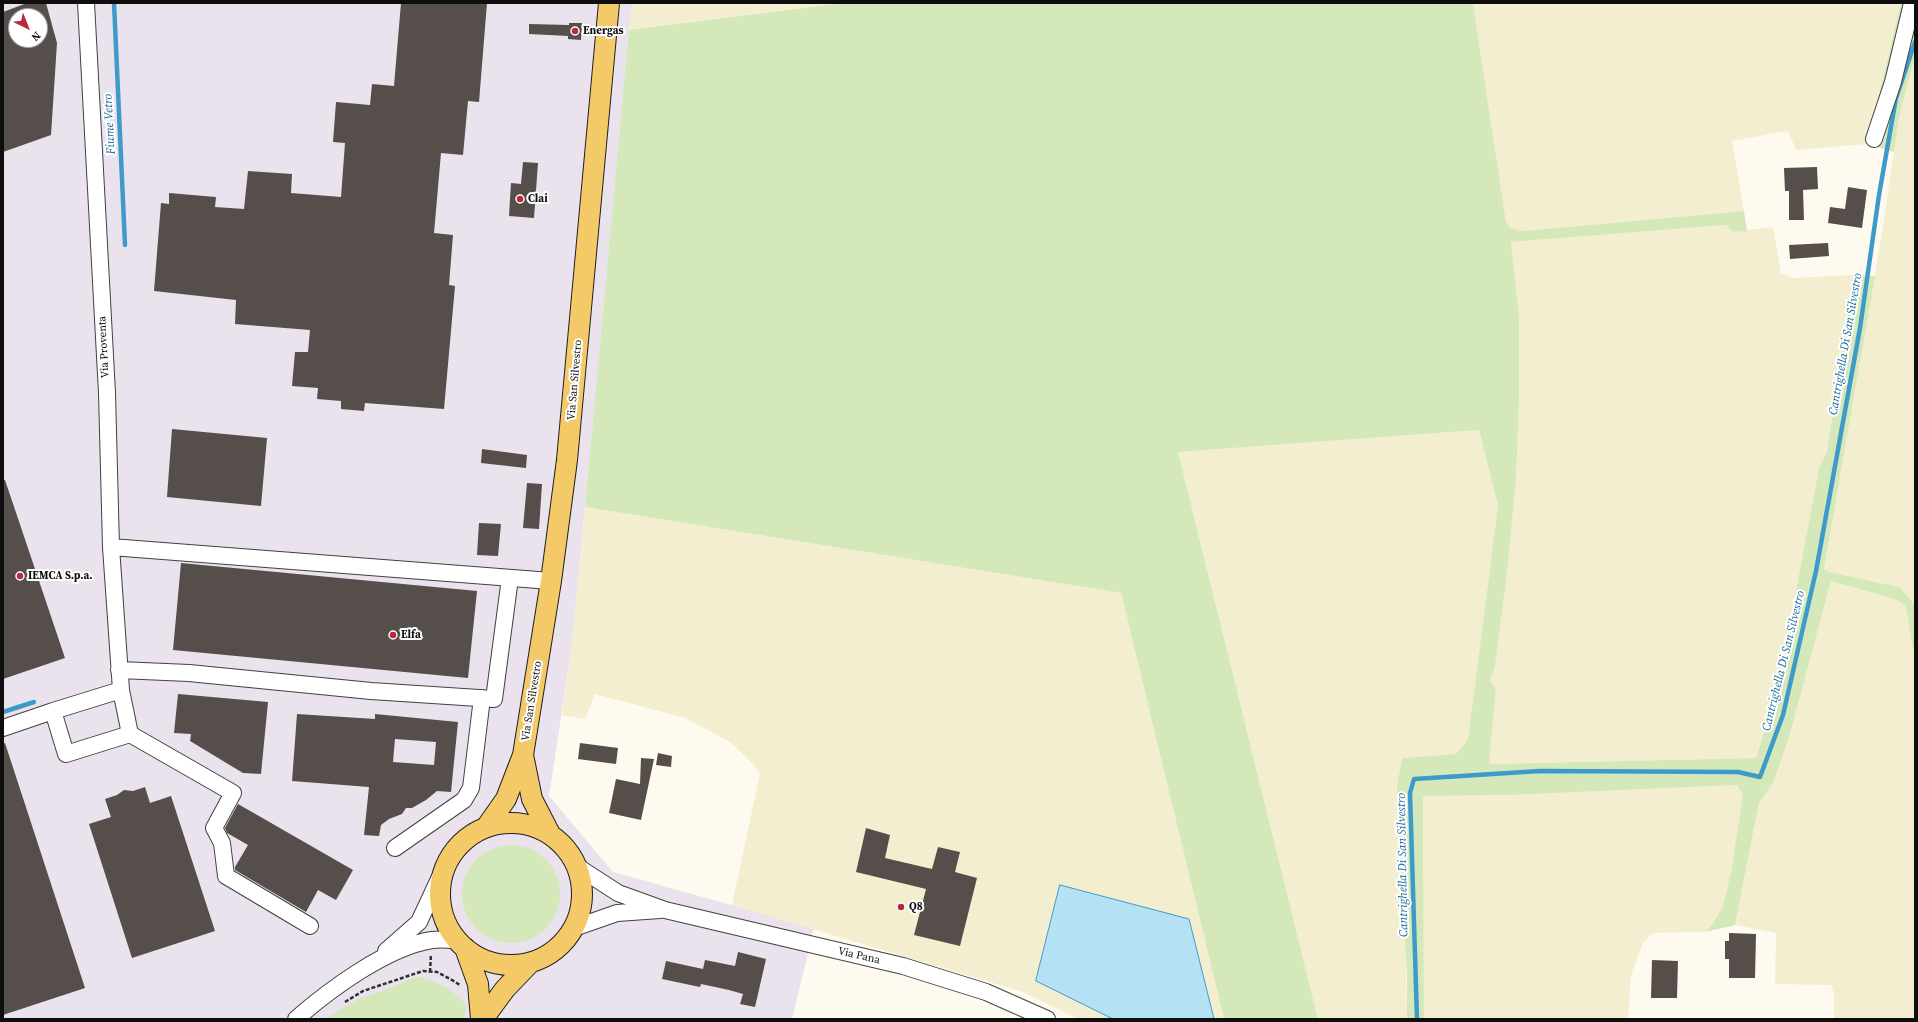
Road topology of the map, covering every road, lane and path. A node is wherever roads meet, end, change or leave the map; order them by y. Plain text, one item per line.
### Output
1 (86, 3) edge
2 (609, 3) edge
3 (1912, 3) edge
4 (1874, 139) dead end
5 (111, 547) junction
6 (510, 578) junction
7 (551, 581) junction
8 (119, 670) junction
9 (121, 690) junction
10 (482, 698) junction
11 (53, 711) junction
12 (3, 728) edge
13 (130, 734) junction
14 (523, 755) junction
15 (487, 826) junction
16 (549, 832) junction
17 (395, 848) dead end
18 (445, 866) junction
19 (578, 867) junction
20 (665, 910) junction
21 (310, 926) dead end
22 (574, 928) junction
23 (460, 944) junction
24 (530, 963) junction
25 (367, 968) junction
26 (339, 1005) dead end
27 (481, 1013) edge
28 (296, 1019) edge
29 (1047, 1019) edge

1 - 5 street, Via Proventa
2 - 7 main road, Via San Silvestro
3 - 4 street
5 - 6 street
5 - 8 street, Via Proventa
6 - 7 street
6 - 10 street
7 - 14 main road, Via San Silvestro
8 - 9 street, Via Proventa
8 - 10 street
9 - 11 street
9 - 13 street, Via Proventa
10 - 17 street
11 - 12 street
11 - 13 street
13 - 21 street
14 - 15 main road, Via San Silvestro
14 - 16 main road, Via San Silvestro
15 - 16 main road
15 - 18 main road
16 - 19 main road
18 - 23 main road
18 - 25 street
19 - 20 street, Via Pana
19 - 22 main road
20 - 22 street, Via Pana
20 - 29 street, Via Pana
22 - 24 main road
23 - 24 main road
23 - 25 street
23 - 27 main road
24 - 27 main road
25 - 28 street
26 - 27 path

